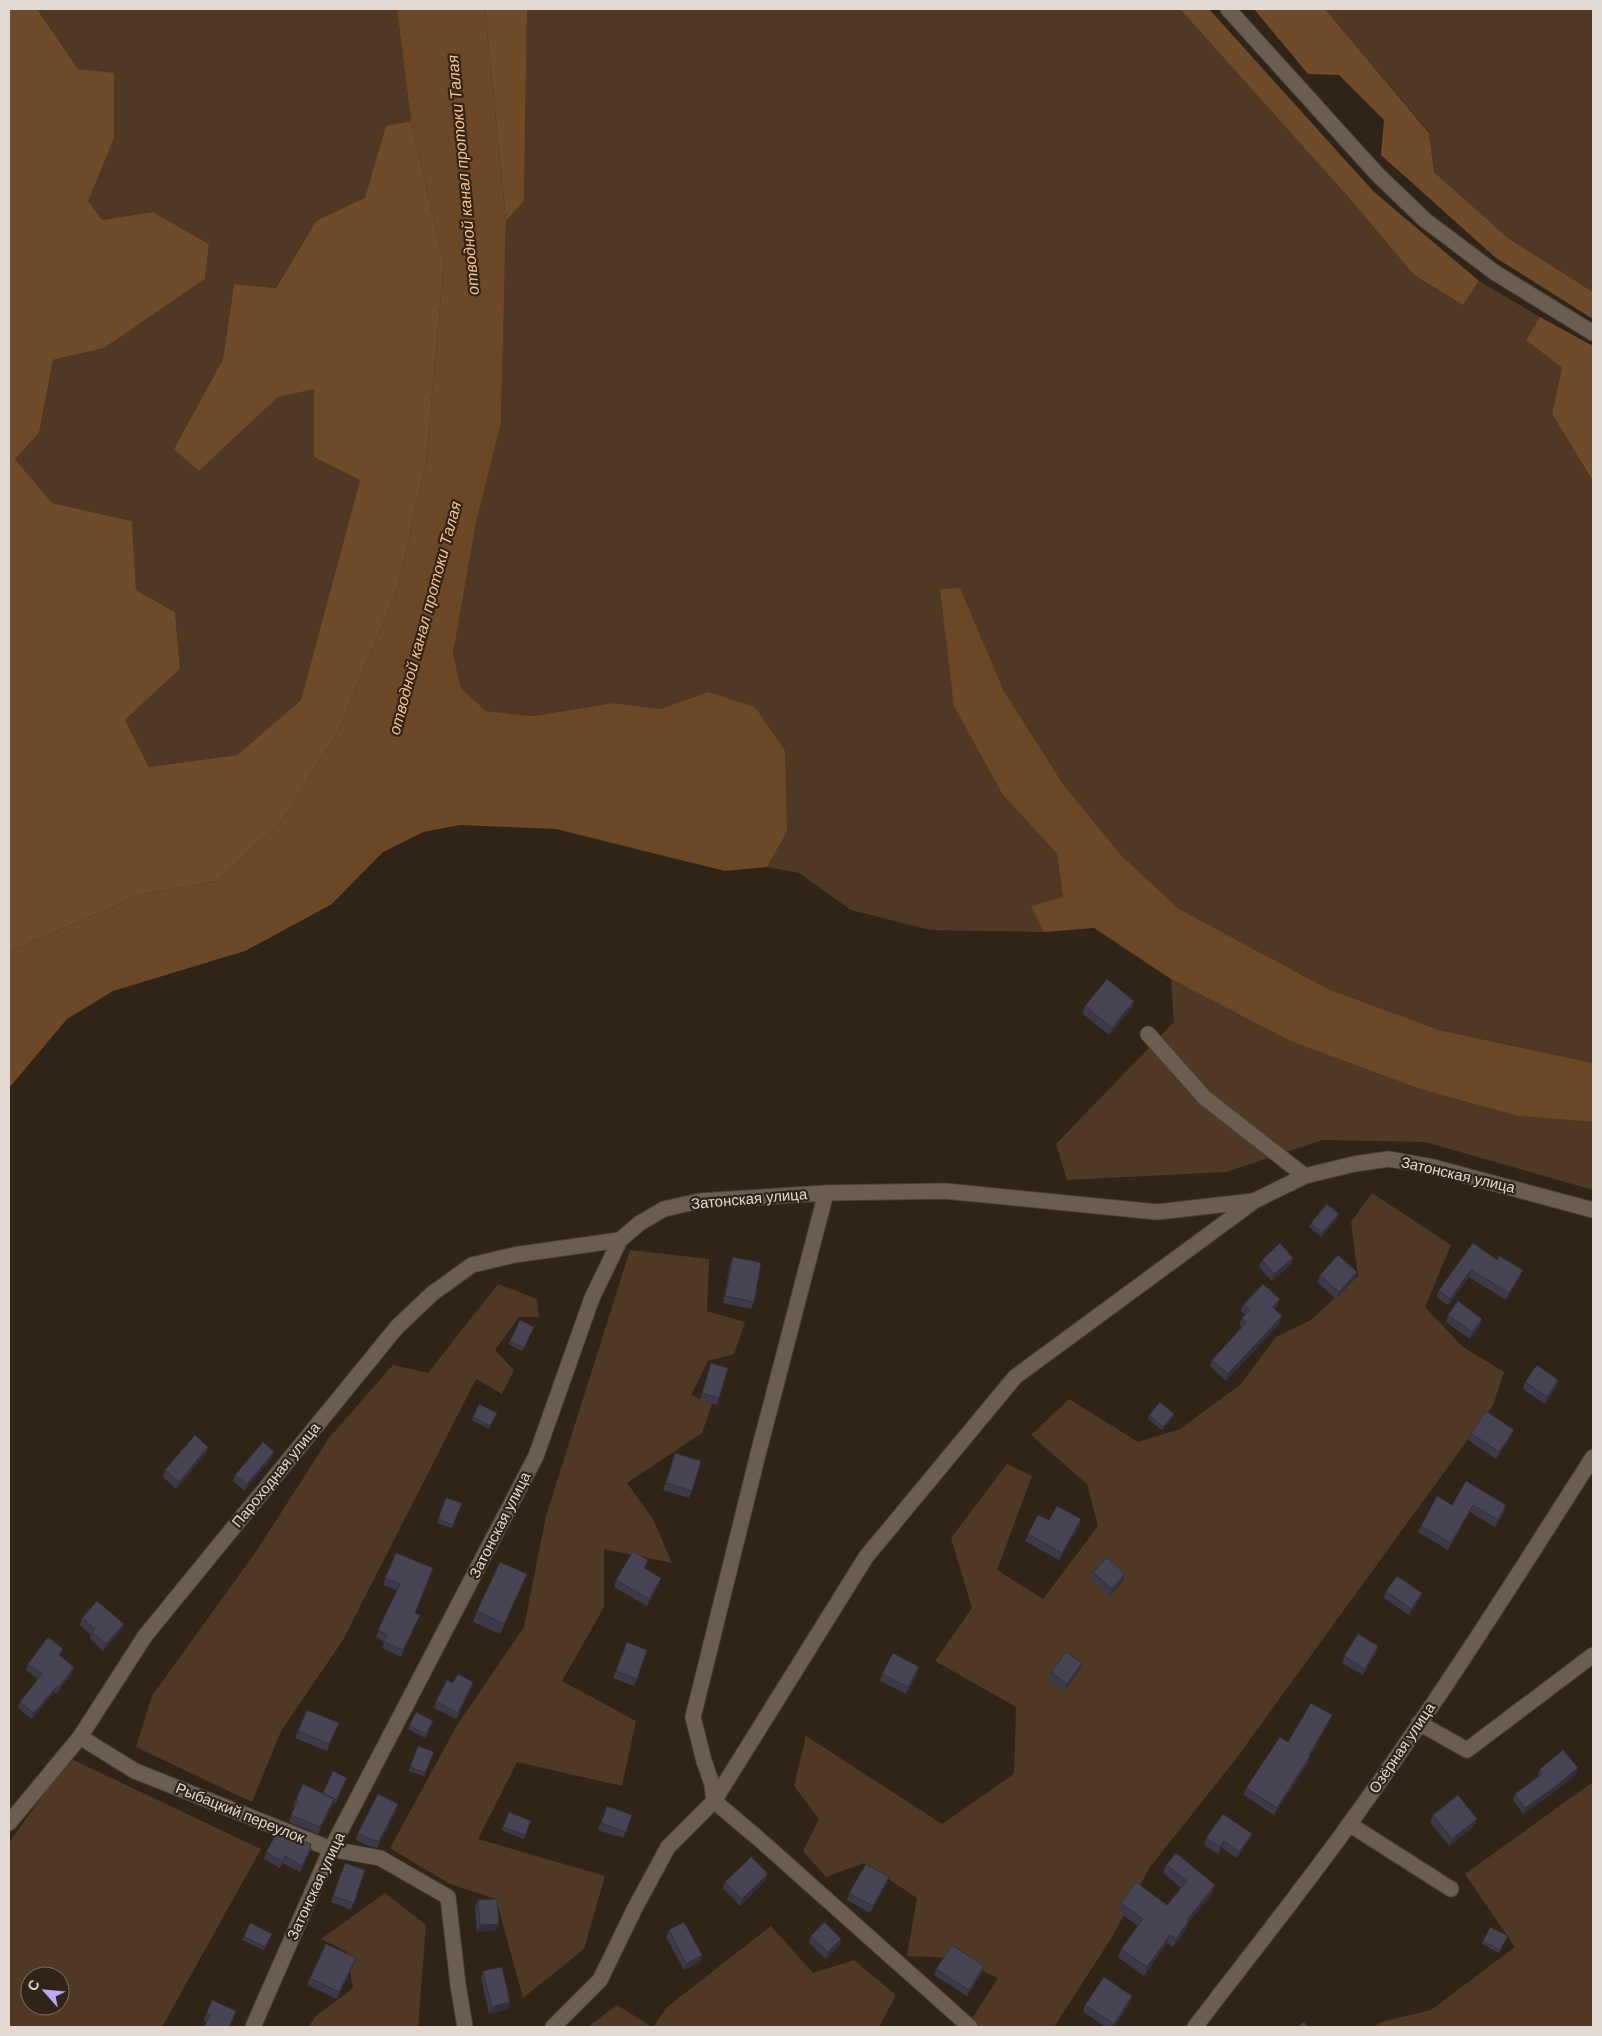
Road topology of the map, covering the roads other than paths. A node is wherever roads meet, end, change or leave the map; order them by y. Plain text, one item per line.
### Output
1 (1228, 9) edge
2 (1593, 333) edge
3 (1148, 1034) dead end
4 (1305, 1176) junction
5 (826, 1193) junction
6 (1254, 1201) junction
7 (1593, 1210) edge
8 (620, 1240) junction
9 (1593, 1457) edge
10 (1593, 1655) edge
11 (1419, 1723) junction
12 (80, 1737) junction
13 (714, 1801) junction
14 (9, 1823) edge
15 (1349, 1824) junction
16 (331, 1849) junction
17 (1451, 1889) dead end
18 (253, 2027) edge
19 (465, 2027) edge
20 (553, 2027) edge
21 (970, 2027) edge
22 (1195, 2027) edge

1 - 2 street
3 - 4 street
4 - 6 street, Затонская улица
4 - 7 street, Затонская улица
5 - 6 street, Затонская улица
5 - 8 street, Затонская улица
5 - 13 street
6 - 13 street
8 - 12 street, Пароходная улица
8 - 16 street, Затонская улица
9 - 11 street, Озёрная улица
10 - 11 street
11 - 15 street, Озёрная улица
12 - 14 street, Пароходная улица
12 - 16 street, Рыбацкий переулок
13 - 20 street
13 - 21 street
15 - 17 street
15 - 22 street, Озёрная улица
16 - 18 street, Затонская улица
16 - 19 street, Рыбацкий переулок

